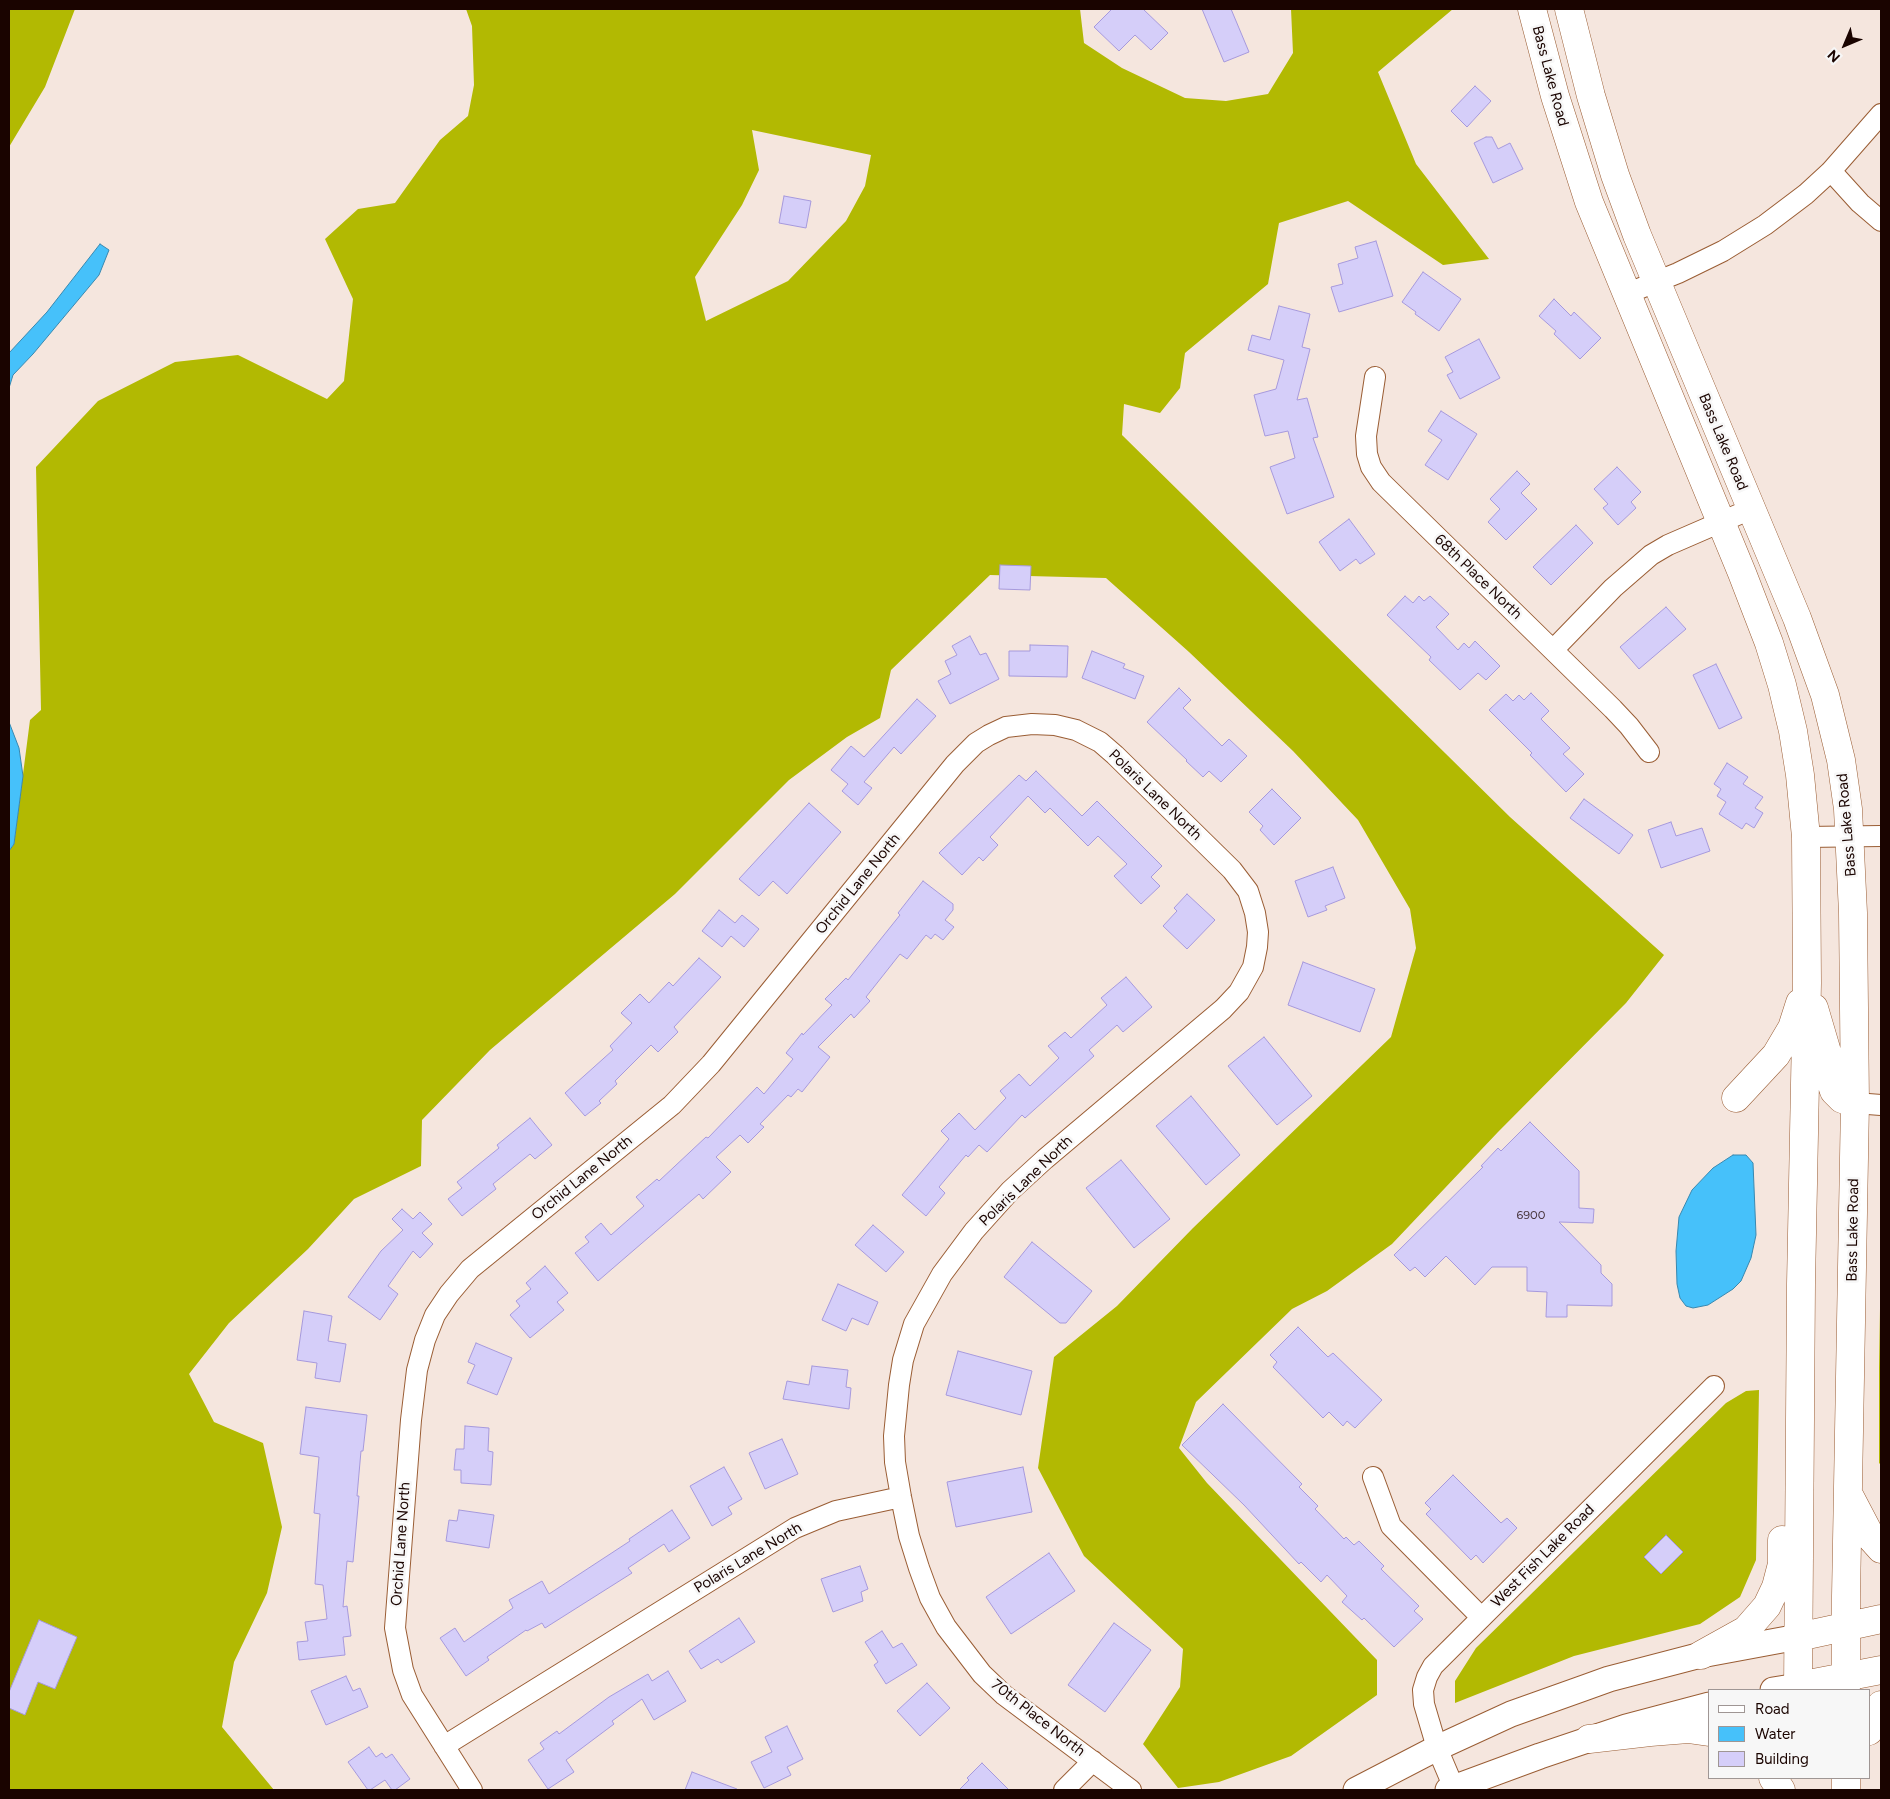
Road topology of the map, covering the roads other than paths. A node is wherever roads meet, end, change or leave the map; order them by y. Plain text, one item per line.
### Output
1 (1532, 9) edge
2 (1569, 9) edge
3 (1881, 114) edge
4 (1831, 171) junction
5 (1881, 221) edge
6 (1656, 282) junction
7 (1626, 294) junction
8 (1375, 377) dead end
9 (1751, 509) junction
10 (1720, 522) junction
11 (1553, 650) junction
12 (1032, 724) joint
13 (1649, 752) dead end
14 (1881, 836) edge
15 (1806, 837) junction
16 (1850, 837) junction
17 (1807, 983) junction
18 (1736, 1098) dead end
19 (1868, 1104) edge
20 (1802, 1248) junction
21 (1714, 1386) dead end
22 (1373, 1477) dead end
23 (1849, 1495) junction
24 (900, 1497) junction
25 (1881, 1549) edge
26 (1481, 1617) junction
27 (1881, 1619) edge
28 (1846, 1627) junction
29 (1798, 1637) junction
30 (1701, 1655) junction
31 (1881, 1670) edge
32 (1846, 1684) edge
33 (1790, 1689) edge
34 (1708, 1705) edge
35 (1881, 1705) edge
36 (1870, 1729) edge
37 (1708, 1732) edge
38 (1589, 1739) junction
39 (444, 1746) junction
40 (1437, 1748) junction
41 (1093, 1761) junction
42 (1774, 1779) edge
43 (1451, 1789) edge
44 (472, 1790) edge
45 (1064, 1790) edge
46 (1131, 1790) edge
47 (1356, 1790) edge
48 (1781, 1790) edge

1 - 7 main road, Bass Lake Road
2 - 6 main road, Bass Lake Road
3 - 4 street
4 - 5 street
4 - 6 street
6 - 7 street
6 - 9 main road, Bass Lake Road
7 - 10 main road, Bass Lake Road
8 - 11 street, 68th Place North
9 - 10 street
9 - 16 main road, Bass Lake Road
10 - 11 street
10 - 15 main road, Bass Lake Road
11 - 13 street, 68th Place North
12 - 24 street, Polaris Lane North
12 - 39 street, Orchid Lane North
14 - 16 street
15 - 16 street
15 - 17 main road, Bass Lake Road
16 - 19 main road, Bass Lake Road
17 - 18 main road
17 - 19 main road
17 - 20 main road, Bass Lake Road
19 - 23 main road, Bass Lake Road
20 - 29 main road, Bass Lake Road
20 - 30 main road
21 - 26 street, West Fish Lake Road
22 - 26 street
23 - 25 main road
23 - 28 main road, Bass Lake Road
24 - 39 street, Polaris Lane North
24 - 41 street, 70th Place North
26 - 40 street, West Fish Lake Road
27 - 28 main road
28 - 29 main road
28 - 32 main road, Bass Lake Road
29 - 30 street
29 - 33 main road, Bass Lake Road
30 - 40 street
31 - 32 main road
32 - 33 main road
34 - 38 street, West Fish Lake Road
35 - 36 main road
37 - 38 main road
38 - 43 street, West Fish Lake Road
39 - 44 street, Orchid Lane North
40 - 43 street, West Fish Lake Road
40 - 47 street
41 - 45 street
41 - 46 street, 70th Place North
42 - 48 main road

